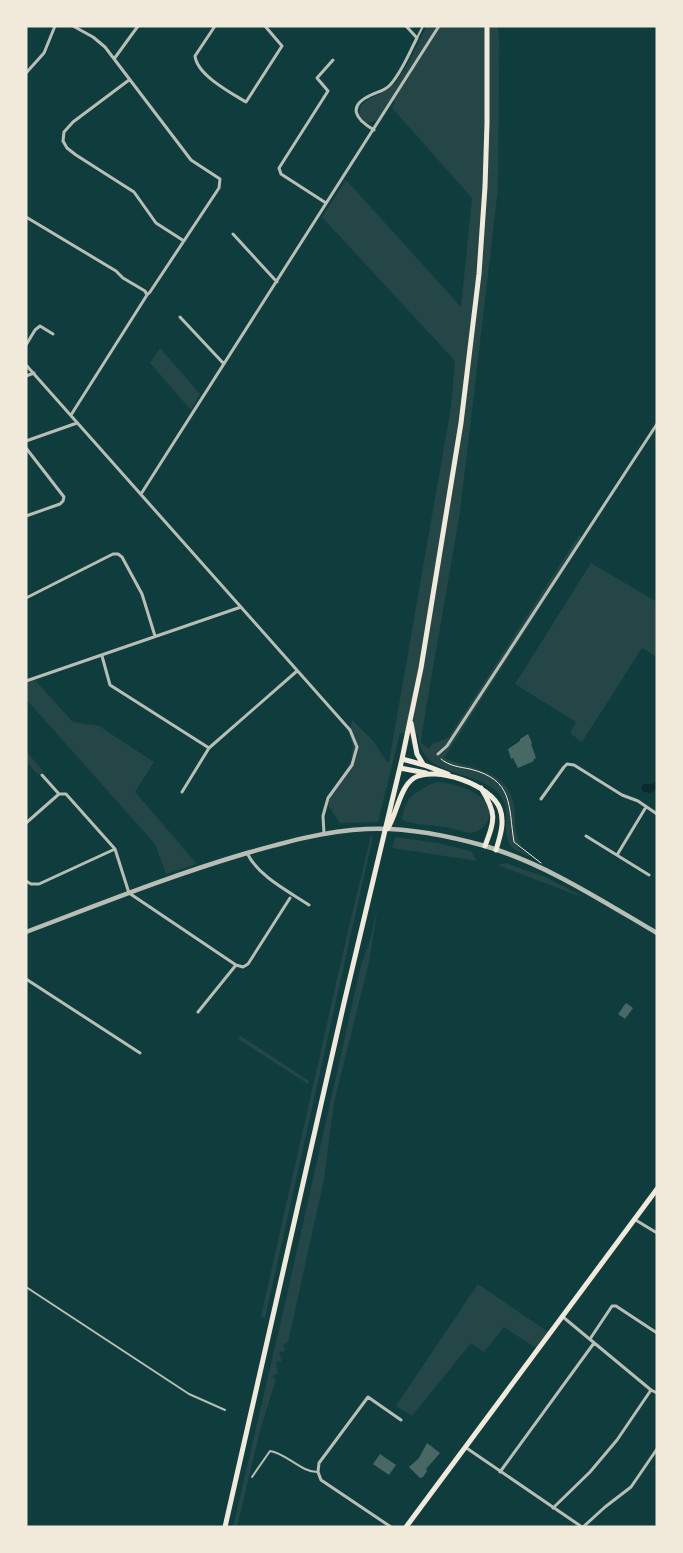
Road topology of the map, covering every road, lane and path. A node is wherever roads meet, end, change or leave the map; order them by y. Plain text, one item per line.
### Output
1 (55, 26) edge
2 (73, 26) edge
3 (138, 26) edge
4 (215, 26) edge
5 (265, 26) edge
6 (406, 26) edge
7 (423, 26) edge
8 (439, 26) edge
9 (487, 26) edge
10 (417, 38) junction
11 (114, 59) junction
12 (333, 60) dead end
13 (26, 73) edge
14 (128, 80) junction
15 (374, 130) junction
16 (326, 203) junction
17 (26, 217) edge
18 (233, 234) dead end
19 (184, 241) junction
20 (277, 282) junction
21 (147, 295) junction
22 (180, 317) dead end
23 (53, 334) dead end
24 (26, 345) edge
25 (224, 364) junction
26 (26, 365) edge
27 (34, 373) junction
28 (26, 376) edge
29 (71, 415) junction
30 (77, 423) junction
31 (657, 424) edge
32 (26, 441) edge
33 (26, 448) edge
34 (141, 494) junction
35 (26, 516) edge
36 (26, 598) edge
37 (240, 607) junction
38 (156, 636) junction
39 (102, 656) junction
40 (297, 671) junction
41 (26, 681) edge
42 (411, 720) junction
43 (209, 748) junction
44 (438, 754) dead end
45 (402, 759) junction
46 (424, 765) junction
47 (400, 768) junction
48 (428, 773) junction
49 (42, 775) dead end
50 (455, 778) junction
51 (481, 788) junction
52 (182, 792) dead end
53 (59, 794) junction
54 (541, 799) dead end
55 (646, 807) junction
56 (657, 814) edge
57 (26, 823) edge
58 (324, 834) junction
59 (385, 834) junction
60 (586, 836) dead end
61 (485, 846) junction
62 (115, 849) junction
63 (496, 850) junction
64 (247, 853) junction
65 (617, 854) junction
66 (649, 875) dead end
67 (26, 880) edge
68 (129, 893) junction
69 (290, 898) dead end
70 (309, 905) dead end
71 (26, 932) edge
72 (657, 934) edge
73 (236, 965) junction
74 (26, 979) edge
75 (198, 1012) dead end
76 (140, 1053) dead end
77 (657, 1189) edge
78 (634, 1218) junction
79 (657, 1233) edge
80 (26, 1287) edge
81 (563, 1317) junction
82 (657, 1333) edge
83 (590, 1339) junction
84 (594, 1343) junction
85 (651, 1390) junction
86 (657, 1393) edge
87 (225, 1410) dead end
88 (401, 1420) dead end
89 (465, 1447) junction
90 (657, 1449) edge
91 (318, 1472) junction
92 (500, 1472) junction
93 (252, 1477) dead end
94 (553, 1508) junction
95 (225, 1527) edge
96 (391, 1527) edge
97 (406, 1527) edge
98 (582, 1527) edge

1 - 13 street
2 - 11 street
3 - 11 street
4 - 5 street
6 - 10 street
7 - 10 lane
8 - 15 street
9 - 42 main road
10 - 15 street
11 - 14 street
12 - 16 street
14 - 19 street
14 - 19 street
15 - 16 street
16 - 20 street
17 - 21 street
18 - 20 street
19 - 21 street
20 - 25 street
21 - 29 street
22 - 25 street
23 - 24 street
25 - 34 street
26 - 27 street
27 - 28 street
27 - 29 street
29 - 30 street
30 - 32 street
30 - 34 street
31 - 44 street
33 - 35 street
34 - 37 street
36 - 38 street
37 - 38 street
37 - 40 street
38 - 39 street
39 - 41 street
39 - 43 street
40 - 43 street
40 - 58 street
42 - 45 main road
42 - 46 main road
43 - 52 street
45 - 46 main road
45 - 47 main road
46 - 50 main road
47 - 48 main road
47 - 59 main road
48 - 50 main road
48 - 59 main road
49 - 53 street
50 - 51 main road
51 - 61 main road
51 - 63 main road
53 - 57 street
53 - 62 street
54 - 55 street
55 - 56 street
55 - 65 street
58 - 61 street
58 - 64 street
59 - 95 main road
60 - 65 street
61 - 63 street
62 - 67 street
62 - 68 street
63 - 72 street
64 - 68 street
64 - 70 street
65 - 66 street
68 - 71 street
68 - 73 street
69 - 73 street
73 - 75 street
74 - 76 street
77 - 78 main road
78 - 79 street
78 - 81 main road
80 - 87 lane
81 - 83 street
81 - 89 main road
82 - 83 street
83 - 84 street
84 - 85 street
84 - 92 street
85 - 86 street
85 - 94 street
88 - 91 street
89 - 92 street
89 - 97 main road
90 - 98 street
91 - 93 lane
91 - 96 street
92 - 94 street
94 - 98 street

